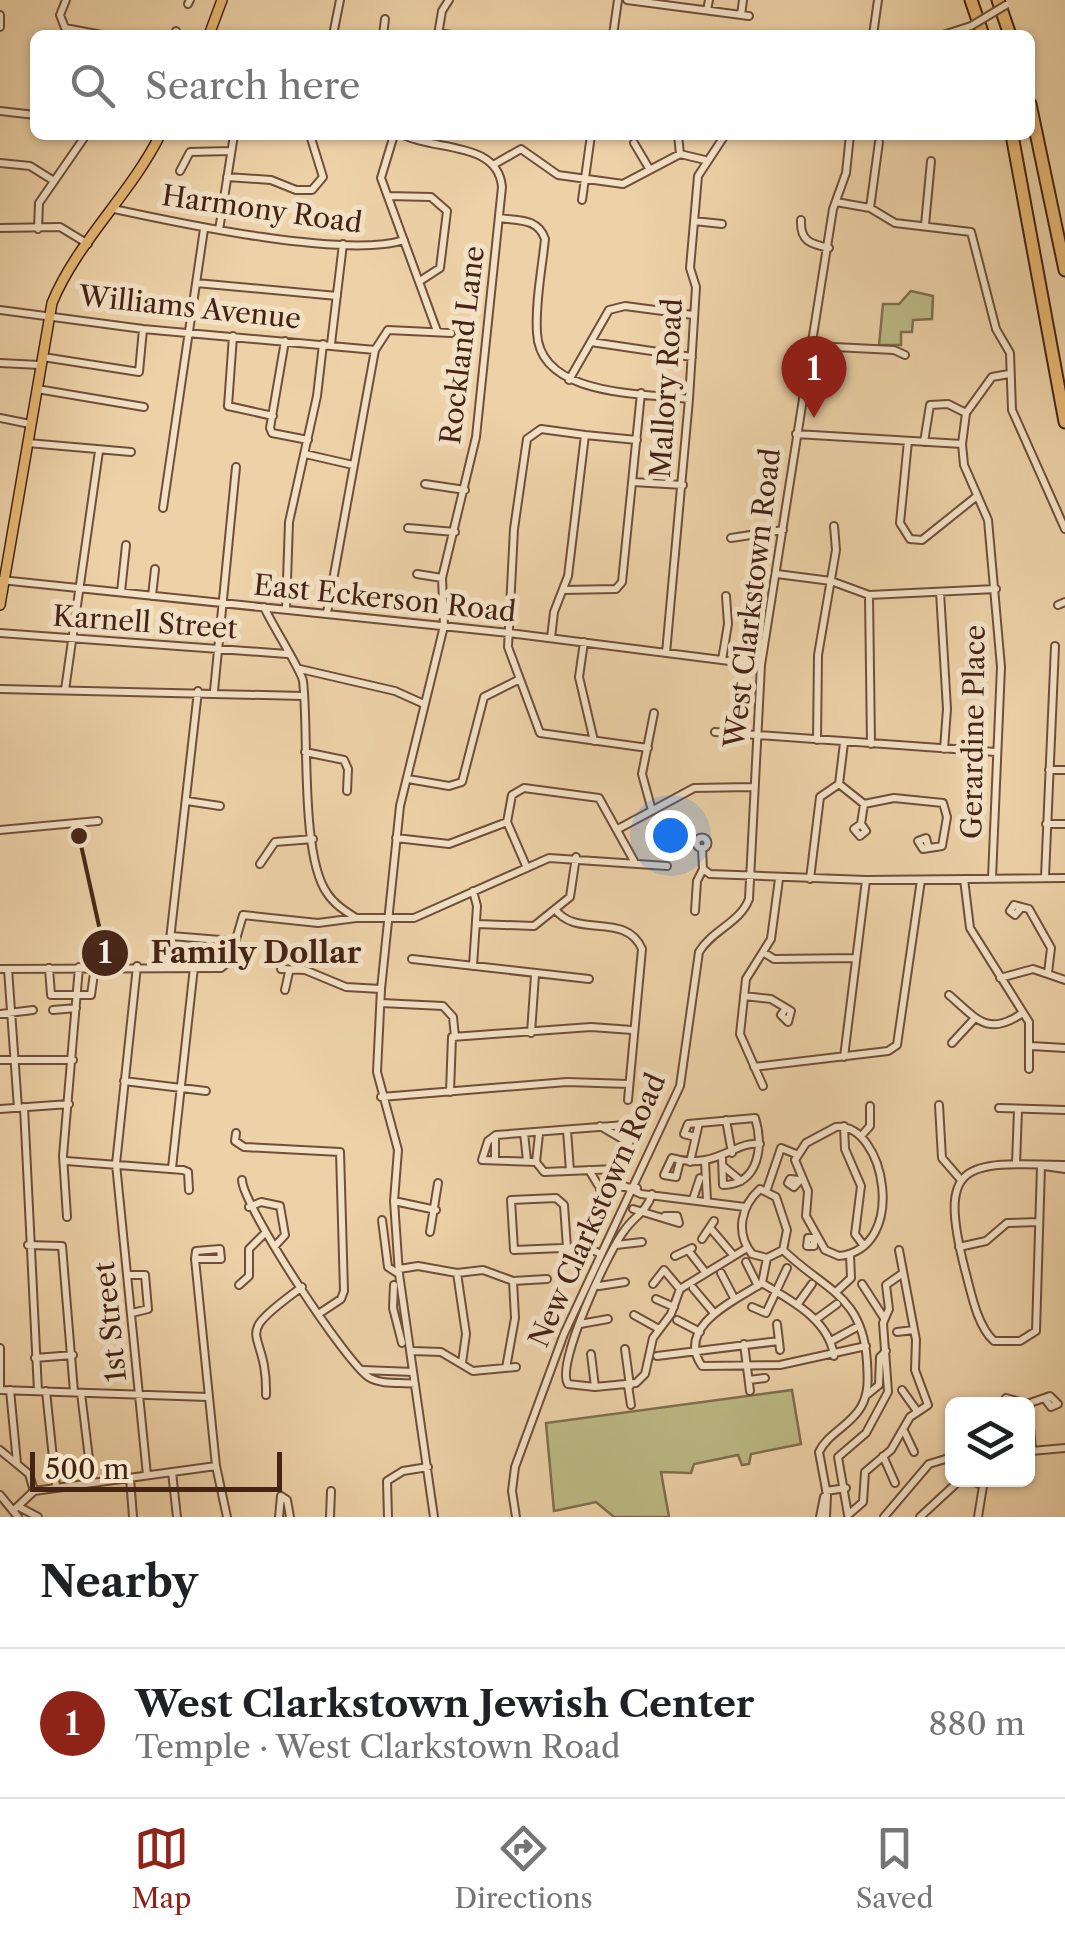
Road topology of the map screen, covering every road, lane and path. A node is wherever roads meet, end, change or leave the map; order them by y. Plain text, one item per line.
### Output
1 (66, 0) edge
2 (222, 0) edge
3 (340, 0) edge
4 (450, 0) edge
5 (618, 0) edge
6 (627, 0) edge
7 (709, 0) edge
8 (743, 0) edge
9 (878, 0) edge
10 (971, 0) edge
11 (1005, 2) edge
12 (666, 3) edge
13 (707, 10) junction
14 (0, 15) edge
15 (385, 18) dead end
16 (0, 26) edge
17 (76, 30) edge
18 (210, 30) edge
19 (334, 30) edge
20 (384, 30) edge
21 (439, 30) edge
22 (614, 30) edge
23 (874, 30) edge
24 (959, 30) edge
25 (981, 30) edge
26 (1009, 30) edge
27 (0, 111) edge
28 (30, 114) edge
29 (1035, 128) edge
30 (82, 140) edge
31 (157, 140) edge
32 (233, 140) edge
33 (312, 140) edge
34 (392, 140) edge
35 (418, 140) edge
36 (591, 140) edge
37 (679, 140) edge
38 (721, 140) edge
39 (849, 140) edge
40 (1013, 140) edge
41 (879, 142) dead end
42 (634, 143) dead end
43 (230, 151) junction
44 (680, 154) junction
45 (705, 160) junction
46 (931, 161) dead end
47 (0, 163) edge
48 (493, 165) junction
49 (650, 170) junction
50 (180, 172) dead end
51 (226, 177) junction
52 (54, 180) junction
53 (584, 180) junction
54 (388, 196) junction
55 (582, 200) dead end
56 (836, 202) junction
57 (870, 208) junction
58 (114, 210) junction
59 (500, 218) junction
60 (801, 220) dead end
61 (694, 221) junction
62 (722, 224) dead end
63 (925, 225) junction
64 (0, 228) edge
65 (38, 229) junction
66 (204, 229) junction
67 (219, 230) junction
68 (404, 240) junction
69 (88, 244) junction
70 (343, 244) junction
71 (829, 248) junction
72 (1065, 270) edge
73 (420, 281) junction
74 (196, 282) junction
75 (337, 296) junction
76 (0, 310) edge
77 (48, 314) junction
78 (693, 315) junction
79 (143, 329) junction
80 (189, 331) junction
81 (437, 331) junction
82 (451, 333) dead end
83 (232, 336) junction
84 (285, 341) junction
85 (591, 342) junction
86 (327, 344) junction
87 (814, 346) junction
88 (374, 350) junction
89 (906, 355) dead end
90 (692, 357) junction
91 (41, 361) junction
92 (0, 362) edge
93 (1009, 374) junction
94 (570, 380) junction
95 (36, 389) junction
96 (641, 392) junction
97 (689, 399) junction
98 (144, 406) dead end
99 (966, 413) junction
100 (273, 416) junction
101 (0, 418) edge
102 (1065, 422) edge
103 (30, 424) junction
104 (796, 434) junction
105 (586, 435) junction
106 (308, 440) junction
107 (637, 440) junction
108 (908, 440) junction
109 (924, 442) junction
110 (27, 443) junction
111 (962, 444) junction
112 (99, 451) junction
113 (132, 452) dead end
114 (305, 454) junction
115 (353, 465) junction
116 (236, 467) dead end
117 (633, 482) junction
118 (425, 484) dead end
119 (683, 485) junction
120 (465, 490) junction
121 (977, 496) junction
122 (163, 508) dead end
123 (834, 526) dead end
124 (408, 528) dead end
125 (1065, 528) edge
126 (782, 530) junction
127 (455, 532) junction
128 (731, 538) dead end
129 (126, 545) dead end
130 (155, 568) dead end
131 (417, 574) dead end
132 (777, 574) junction
133 (442, 578) junction
134 (1, 580) edge
135 (831, 581) junction
136 (76, 588) junction
137 (996, 589) junction
138 (562, 590) junction
139 (121, 592) junction
140 (940, 592) junction
141 (868, 595) junction
142 (152, 596) junction
143 (726, 596) dead end
144 (222, 603) junction
145 (0, 605) edge
146 (264, 607) junction
147 (286, 608) junction
148 (328, 613) junction
149 (444, 626) junction
150 (510, 633) junction
151 (0, 634) edge
152 (551, 638) junction
153 (71, 640) junction
154 (584, 642) junction
155 (1054, 646) dead end
156 (218, 651) junction
157 (666, 653) junction
158 (288, 654) junction
159 (722, 660) junction
160 (761, 665) junction
161 (299, 668) junction
162 (1065, 676) edge
163 (1054, 678) junction
164 (518, 680) junction
165 (0, 689) edge
166 (65, 690) junction
167 (198, 691) junction
168 (214, 691) junction
169 (303, 696) junction
170 (424, 704) junction
171 (654, 713) dead end
172 (716, 732) dead end
173 (756, 738) junction
174 (817, 740) junction
175 (594, 741) junction
176 (844, 742) junction
177 (871, 744) junction
178 (648, 748) junction
179 (944, 749) junction
180 (305, 752) junction
181 (996, 752) junction
182 (1049, 770) junction
183 (1065, 770) edge
184 (408, 779) junction
185 (839, 784) junction
186 (753, 787) junction
187 (346, 791) dead end
188 (186, 800) junction
189 (864, 804) junction
190 (220, 806) dead end
191 (652, 807) junction
192 (98, 821) dead end
193 (507, 822) junction
194 (861, 824) dead end
195 (1046, 824) junction
196 (1065, 824) edge
197 (618, 829) junction
198 (0, 830) edge
199 (396, 838) junction
200 (313, 839) junction
201 (928, 846) dead end
202 (702, 848) dead end
203 (576, 857) junction
204 (635, 862) junction
205 (260, 864) dead end
206 (667, 866) dead end
207 (527, 868) junction
208 (704, 869) junction
209 (750, 876) junction
210 (1045, 877) junction
211 (992, 878) junction
212 (1065, 878) edge
213 (779, 879) junction
214 (964, 879) junction
215 (810, 880) junction
216 (866, 880) junction
217 (920, 880) junction
218 (473, 891) junction
219 (555, 909) junction
220 (1020, 909) dead end
221 (695, 911) dead end
222 (356, 918) junction
223 (387, 920) junction
224 (477, 924) junction
225 (171, 936) junction
226 (233, 941) junction
227 (763, 952) junction
228 (856, 958) junction
229 (412, 959) dead end
230 (94, 966) junction
231 (137, 966) junction
232 (167, 966) junction
233 (473, 966) junction
234 (79, 967) junction
235 (194, 967) junction
236 (48, 968) junction
237 (4, 969) edge
238 (1048, 972) junction
239 (535, 975) junction
240 (1000, 978) junction
241 (589, 980) dead end
242 (1065, 980) edge
243 (381, 989) junction
244 (285, 990) dead end
245 (77, 995) junction
246 (949, 995) dead end
247 (744, 996) junction
248 (381, 1003) junction
249 (76, 1008) junction
250 (786, 1008) dead end
251 (33, 1010) dead end
252 (53, 1010) dead end
253 (12, 1013) junction
254 (0, 1014) edge
255 (1022, 1014) junction
256 (975, 1018) junction
257 (632, 1030) junction
258 (531, 1034) junction
259 (452, 1040) junction
260 (952, 1043) dead end
261 (1031, 1046) junction
262 (1065, 1048) edge
263 (844, 1057) junction
264 (15, 1058) junction
265 (0, 1060) edge
266 (73, 1060) junction
267 (754, 1068) junction
268 (1029, 1069) dead end
269 (124, 1081) junction
270 (629, 1084) junction
271 (763, 1086) dead end
272 (181, 1088) junction
273 (206, 1091) dead end
274 (450, 1092) junction
275 (382, 1097) junction
276 (628, 1100) dead end
277 (69, 1104) junction
278 (939, 1104) dead end
279 (870, 1106) dead end
280 (21, 1107) junction
281 (999, 1108) dead end
282 (0, 1109) edge
283 (1018, 1110) junction
284 (1065, 1110) edge
285 (726, 1120) junction
286 (600, 1126) junction
287 (844, 1126) junction
288 (567, 1130) junction
289 (236, 1133) dead end
290 (524, 1134) junction
291 (539, 1134) junction
292 (862, 1135) junction
293 (495, 1136) junction
294 (629, 1143) junction
295 (760, 1144) junction
296 (732, 1153) junction
297 (796, 1154) junction
298 (495, 1159) junction
299 (472, 1160) dead end
300 (482, 1160) junction
301 (680, 1160) dead end
302 (66, 1161) junction
303 (526, 1161) junction
304 (703, 1161) junction
305 (536, 1162) junction
306 (690, 1162) junction
307 (722, 1162) junction
308 (116, 1164) junction
309 (1016, 1164) junction
310 (1042, 1166) junction
311 (1065, 1167) edge
312 (172, 1168) junction
313 (570, 1170) junction
314 (589, 1170) junction
315 (242, 1180) dead end
316 (960, 1180) junction
317 (741, 1181) junction
318 (438, 1183) dead end
319 (600, 1186) junction
320 (767, 1189) junction
321 (189, 1190) dead end
322 (634, 1190) junction
323 (652, 1194) junction
324 (692, 1199) junction
325 (394, 1201) junction
326 (707, 1201) junction
327 (745, 1206) junction
328 (249, 1208) junction
329 (436, 1210) junction
330 (633, 1210) dead end
331 (645, 1212) junction
332 (67, 1216) dead end
333 (665, 1216) dead end
334 (382, 1220) dead end
335 (1039, 1222) junction
336 (589, 1224) dead end
337 (430, 1232) dead end
338 (264, 1234) junction
339 (702, 1239) dead end
340 (642, 1242) dead end
341 (28, 1245) junction
342 (616, 1245) junction
343 (275, 1246) junction
344 (864, 1246) junction
345 (959, 1247) junction
346 (567, 1248) junction
347 (747, 1248) junction
348 (783, 1250) junction
349 (899, 1250) dead end
350 (601, 1254) junction
351 (850, 1255) junction
352 (675, 1256) dead end
353 (734, 1256) junction
354 (767, 1258) junction
355 (195, 1259) dead end
356 (746, 1262) dead end
357 (787, 1268) dead end
358 (400, 1272) junction
359 (457, 1273) junction
360 (721, 1273) dead end
361 (903, 1273) junction
362 (706, 1274) junction
363 (128, 1275) junction
364 (547, 1279) dead end
365 (513, 1281) junction
366 (625, 1282) dead end
367 (394, 1284) dead end
368 (653, 1284) dead end
369 (760, 1284) junction
370 (812, 1284) dead end
371 (862, 1284) dead end
372 (238, 1285) dead end
373 (598, 1286) junction
374 (302, 1287) junction
375 (679, 1288) junction
376 (693, 1288) dead end
377 (776, 1290) junction
378 (837, 1291) junction
379 (734, 1298) junction
380 (656, 1300) dead end
381 (797, 1304) junction
382 (837, 1304) dead end
383 (752, 1307) dead end
384 (674, 1308) junction
385 (406, 1312) junction
386 (132, 1313) junction
387 (320, 1313) junction
388 (714, 1313) junction
389 (394, 1314) junction
390 (634, 1315) dead end
391 (608, 1318) dead end
392 (884, 1318) junction
393 (677, 1320) dead end
394 (815, 1320) junction
395 (777, 1324) dead end
396 (578, 1325) junction
397 (855, 1328) dead end
398 (659, 1329) junction
399 (914, 1330) junction
400 (700, 1332) junction
401 (897, 1332) dead end
402 (778, 1341) junction
403 (831, 1342) junction
404 (402, 1343) dead end
405 (744, 1344) junction
406 (866, 1346) junction
407 (0, 1348) edge
408 (625, 1349) dead end
409 (696, 1350) junction
410 (780, 1350) dead end
411 (413, 1351) junction
412 (886, 1351) junction
413 (591, 1354) dead end
414 (73, 1355) junction
415 (657, 1356) dead end
416 (796, 1356) dead end
417 (834, 1356) junction
418 (818, 1357) junction
419 (35, 1358) junction
420 (462, 1363) junction
421 (747, 1366) junction
422 (516, 1367) dead end
423 (357, 1368) junction
424 (506, 1368) junction
425 (412, 1372) junction
426 (765, 1378) dead end
427 (749, 1380) junction
428 (415, 1384) junction
429 (629, 1386) junction
430 (595, 1388) junction
431 (10, 1390) junction
432 (750, 1390) dead end
433 (902, 1390) dead end
434 (0, 1391) edge
435 (42, 1391) junction
436 (77, 1392) junction
437 (140, 1394) junction
438 (866, 1394) junction
439 (266, 1395) dead end
440 (208, 1397) junction
441 (1045, 1400) dead end
442 (1035, 1401) edge
443 (631, 1406) dead end
444 (916, 1412) junction
445 (904, 1430) junction
446 (1065, 1448) edge
447 (0, 1450) edge
448 (1035, 1450) edge
449 (914, 1452) dead end
450 (883, 1456) junction
451 (945, 1459) edge
452 (16, 1462) junction
453 (216, 1466) junction
454 (428, 1467) junction
455 (172, 1472) junction
456 (147, 1475) junction
457 (130, 1478) junction
458 (92, 1482) junction
459 (895, 1483) dead end
460 (56, 1487) junction
461 (953, 1487) edge
462 (983, 1487) edge
463 (846, 1488) junction
464 (34, 1491) junction
465 (331, 1491) dead end
466 (826, 1491) junction
467 (0, 1495) edge
468 (18, 1511) edge
469 (925, 1515) edge
470 (38, 1517) edge
471 (132, 1517) edge
472 (177, 1517) edge
473 (227, 1517) edge
474 (279, 1517) edge
475 (290, 1517) edge
476 (330, 1517) edge
477 (388, 1517) edge
478 (434, 1517) edge
479 (516, 1517) edge
480 (823, 1517) edge
481 (884, 1517) edge
482 (978, 1517) edge

1 - 17 street
2 - 18 main road
3 - 19 street
4 - 21 street
5 - 22 street
6 - 12 street
7 - 13 street
8 - 13 street
9 - 23 street
10 - 25 highway
11 - 24 street, bridge
11 - 26 highway
12 - 13 street
14 - 16 street
15 - 20 street
27 - 28 street
29 - 72 highway
30 - 52 street
31 - 58 main road
32 - 43 street
33 - 51 street
34 - 54 street
35 - 48 street
36 - 53 street
37 - 44 street
38 - 45 street, Mallory Road
39 - 56 street, West Clarkstown Road
40 - 102 highway
41 - 57 street
42 - 49 street
43 - 50 street
43 - 51 street
44 - 45 street
44 - 49 street
45 - 61 street, Mallory Road
46 - 63 street
47 - 52 street
48 - 53 street
48 - 59 street, Rockland Lane
49 - 53 street
51 - 67 street
52 - 65 street
53 - 55 street
54 - 68 street
54 - 73 street
56 - 57 street
56 - 71 street, West Clarkstown Road
57 - 63 street
58 - 66 street, Harmony Road
58 - 69 main road
59 - 94 street
59 - 120 street, Rockland Lane
60 - 71 street
61 - 62 street
61 - 78 street, Mallory Road
63 - 93 street
64 - 65 street
65 - 69 street
66 - 67 street, Harmony Road
66 - 74 street
67 - 70 street, Harmony Road
68 - 70 street, Harmony Road
68 - 73 street
69 - 77 main road
70 - 75 street
71 - 87 street, West Clarkstown Road
73 - 81 street
74 - 75 street
74 - 80 street
75 - 86 street
76 - 77 street, Williams Avenue
77 - 79 street, Williams Avenue
77 - 91 main road
78 - 85 street
78 - 90 street, Mallory Road
79 - 80 street, Williams Avenue
79 - 91 street
80 - 83 street, Williams Avenue
80 - 122 street
81 - 82 street
81 - 88 street
83 - 84 street, Williams Avenue
83 - 100 street
84 - 86 street, Williams Avenue
84 - 100 street
85 - 90 street
85 - 94 street
86 - 88 street, Williams Avenue
86 - 106 street
87 - 89 street
87 - 104 street, West Clarkstown Road
88 - 115 street
90 - 97 street, Mallory Road
91 - 92 street
91 - 95 main road
93 - 99 street
93 - 125 street
94 - 96 street
95 - 98 street
95 - 103 main road
96 - 97 street
96 - 107 street
97 - 119 street, Mallory Road
99 - 109 street
99 - 111 street, Gerardine Place
100 - 106 street
101 - 103 street
103 - 110 main road
104 - 108 street
104 - 126 street, West Clarkstown Road
105 - 107 street
105 - 138 street
105 - 150 street
106 - 114 street
107 - 117 street
108 - 109 street
108 - 121 street
109 - 111 street
110 - 112 street
110 - 134 main road
111 - 121 street, Gerardine Place
112 - 113 street
112 - 136 street
114 - 115 street
114 - 147 street
115 - 148 street
116 - 144 street
117 - 119 street
117 - 138 street
118 - 120 street
119 - 157 street, Mallory Road
120 - 127 street, Rockland Lane
121 - 137 street, Gerardine Place
123 - 135 street
124 - 127 street
126 - 128 street
126 - 132 street, West Clarkstown Road
127 - 133 street, Rockland Lane
129 - 139 street
130 - 142 street
131 - 133 street
132 - 135 street
132 - 160 street, West Clarkstown Road
133 - 149 street, Rockland Lane
134 - 136 street, East Eckerson Road
134 - 145 main road
135 - 141 street
135 - 174 street
136 - 139 street, East Eckerson Road
136 - 153 street
137 - 140 street
137 - 181 street, Gerardine Place
138 - 152 street
139 - 142 street, East Eckerson Road
140 - 141 street
140 - 179 street
141 - 177 street
142 - 144 street, East Eckerson Road
143 - 159 street
144 - 146 street, East Eckerson Road
144 - 156 street
146 - 147 street, East Eckerson Road
146 - 158 street
147 - 148 street, East Eckerson Road
148 - 149 street, East Eckerson Road
149 - 150 street, East Eckerson Road
149 - 170 street, Rockland Lane
150 - 152 street, East Eckerson Road
150 - 164 street
151 - 153 street, Karnell Street
152 - 154 street, East Eckerson Road
153 - 156 street, Karnell Street
153 - 166 street
154 - 157 street, East Eckerson Road
154 - 175 street
155 - 163 street
156 - 158 street, Karnell Street
156 - 168 street
157 - 159 street, East Eckerson Road
158 - 161 street
159 - 160 street, East Eckerson Road
160 - 173 street, West Clarkstown Road
161 - 169 street
161 - 170 street
162 - 163 street
163 - 182 street
164 - 175 street
164 - 184 street
165 - 166 street
166 - 167 street
167 - 168 street
167 - 188 street
168 - 169 street
169 - 180 street
170 - 184 street, Rockland Lane
171 - 178 street
172 - 173 street
173 - 174 street
173 - 186 street, West Clarkstown Road
174 - 176 street
175 - 178 street
176 - 177 street
176 - 185 street
177 - 179 street
178 - 191 street
179 - 181 street
180 - 187 street
180 - 200 street
181 - 211 street, Gerardine Place
182 - 183 street
182 - 195 street
184 - 199 street, Rockland Lane
185 - 189 street
185 - 215 street
186 - 191 street
186 - 209 street, West Clarkstown Road
188 - 190 street
188 - 225 street
189 - 194 street
189 - 201 street
191 - 197 street
192 - 198 street
193 - 197 street
193 - 199 street
193 - 207 street
195 - 196 street
195 - 210 street
197 - 204 street
199 - 223 street, Rockland Lane
200 - 205 street
200 - 222 street
202 - 208 street
203 - 204 street
203 - 207 street
203 - 219 street
204 - 206 street
207 - 218 street
208 - 209 street
208 - 221 street
209 - 213 street
209 - 322 street, New Clarkstown Road
210 - 211 street
210 - 212 street
211 - 214 street
213 - 215 street
213 - 227 street
214 - 217 street
214 - 240 street
215 - 216 street
216 - 217 street
216 - 228 street
217 - 263 street
218 - 223 street
218 - 224 street
219 - 224 street
219 - 257 street
220 - 238 street
222 - 223 street
222 - 226 street
223 - 243 street, Rockland Lane
224 - 233 street
225 - 226 street
225 - 232 street
226 - 235 street
227 - 228 street
227 - 247 street
228 - 263 street
229 - 233 street
230 - 231 street
230 - 234 street
230 - 245 street
231 - 232 street
231 - 269 street, 1st Street
232 - 235 street
233 - 239 street
234 - 236 street
234 - 245 street
235 - 272 street
236 - 237 street
236 - 245 street
237 - 253 street
238 - 240 street
238 - 242 street
239 - 241 street
239 - 258 street
240 - 255 street
243 - 244 street
243 - 248 street, Rockland Lane
245 - 249 street
246 - 256 street
247 - 250 street
247 - 267 street
248 - 259 street
248 - 275 street, Rockland Lane
249 - 252 street
249 - 266 street
251 - 253 street
253 - 254 street
253 - 264 street
255 - 256 street
255 - 261 street
256 - 260 street
257 - 258 street
257 - 270 street
258 - 259 street
259 - 274 street
261 - 262 street
261 - 268 street
263 - 267 street
264 - 265 street
264 - 266 street
264 - 280 street
266 - 277 street
267 - 271 street
269 - 272 street
269 - 308 street, 1st Street
270 - 274 street
270 - 276 street
272 - 273 street
272 - 312 street
274 - 275 street
275 - 325 street, Rockland Lane
277 - 280 street
277 - 302 street
278 - 316 street
279 - 292 street
280 - 282 street
280 - 341 street
281 - 283 street
283 - 284 street
283 - 309 street
285 - 295 street
285 - 296 street
285 - 306 street
286 - 288 street
286 - 294 street
286 - 294 street
287 - 292 street
287 - 297 street
287 - 344 street
288 - 291 street
288 - 313 street
289 - 387 street
290 - 291 street
290 - 293 street
290 - 303 street
291 - 305 street
292 - 344 street
293 - 298 street
293 - 300 street
294 - 314 street
295 - 296 street
295 - 317 street
296 - 307 street
297 - 320 street
297 - 351 street
298 - 300 street
298 - 303 street
299 - 300 street
301 - 306 street
302 - 308 street
302 - 332 street
303 - 305 street
304 - 306 street
304 - 307 street
304 - 324 street
304 - 326 street
305 - 313 street
307 - 317 street
307 - 317 street
308 - 312 street
308 - 363 street, 1st Street
309 - 310 street
309 - 316 street
310 - 311 street
310 - 335 street
312 - 321 street
313 - 314 street
314 - 319 street
315 - 328 street
316 - 345 street
318 - 329 street
319 - 322 street
319 - 336 street
320 - 327 street
320 - 348 street
322 - 323 street
322 - 350 street, New Clarkstown Road
323 - 324 street
323 - 331 street
324 - 326 street
325 - 329 street
325 - 358 street, Rockland Lane
326 - 327 street
327 - 347 street
328 - 338 street
328 - 343 street
329 - 337 street
330 - 331 street
331 - 333 street
331 - 342 street
334 - 358 street
335 - 345 street
335 - 345 street
338 - 343 street
338 - 372 street
339 - 353 street
340 - 342 street
341 - 414 street
341 - 419 street
342 - 373 street
343 - 374 street
344 - 351 street
346 - 346 street
346 - 350 street
347 - 353 street
347 - 354 street
348 - 354 street
348 - 378 street
349 - 361 street
350 - 479 street, New Clarkstown Road
351 - 378 street
352 - 362 street
353 - 362 street
354 - 369 street
355 - 440 street
356 - 369 street
357 - 377 street
358 - 359 street
358 - 385 street
359 - 365 street
359 - 420 street
360 - 379 street
361 - 392 street
361 - 399 street
362 - 375 street
363 - 386 street, 1st Street
363 - 386 street
364 - 365 street
365 - 424 street
366 - 373 street
367 - 389 street
368 - 375 street
369 - 377 street
369 - 379 street
370 - 381 street
371 - 392 street
373 - 396 street
374 - 387 street
374 - 439 street
375 - 384 street
376 - 388 street
377 - 381 street
377 - 383 street
378 - 406 street
379 - 388 street
380 - 384 street
381 - 394 street
382 - 394 street
384 - 398 street
385 - 389 street
385 - 411 street
386 - 437 street, 1st Street
387 - 423 street
388 - 400 street
389 - 404 street
390 - 398 street
391 - 396 street
392 - 412 street
393 - 400 street
394 - 403 street
395 - 402 street
396 - 430 street
397 - 403 street
398 - 429 street
399 - 401 street
399 - 444 street
400 - 409 street
402 - 405 street
402 - 410 street
403 - 417 street
405 - 409 street
405 - 421 street
406 - 417 street
406 - 438 street
407 - 434 street
408 - 429 street
409 - 415 street
409 - 421 street
411 - 420 street
411 - 425 street
412 - 438 street
412 - 463 street
413 - 430 street
414 - 419 street
414 - 436 street
416 - 418 street
417 - 418 street
418 - 421 street
419 - 435 street
420 - 424 street
421 - 427 street
422 - 424 street
423 - 425 street
423 - 428 street
425 - 428 street
426 - 427 street
427 - 432 street
428 - 454 street
429 - 430 street
429 - 443 street
431 - 434 street
431 - 435 street
431 - 452 street
433 - 444 street
435 - 436 street
435 - 460 street
436 - 437 street
436 - 458 street
437 - 440 street
437 - 456 street, 1st Street
438 - 466 street
440 - 453 street
441 - 442 street
444 - 445 street
445 - 449 street
445 - 450 street
446 - 448 street
447 - 452 street
450 - 459 street
450 - 463 street
451 - 481 street
452 - 464 street
453 - 455 street
453 - 473 street
454 - 477 street
454 - 478 street
455 - 456 street
455 - 472 street
456 - 457 street
457 - 458 street
457 - 471 street
458 - 460 street
460 - 464 street
461 - 469 street
462 - 482 street
463 - 466 street
464 - 468 street
465 - 476 street
466 - 480 street
467 - 468 street
468 - 470 street
474 - 475 street

